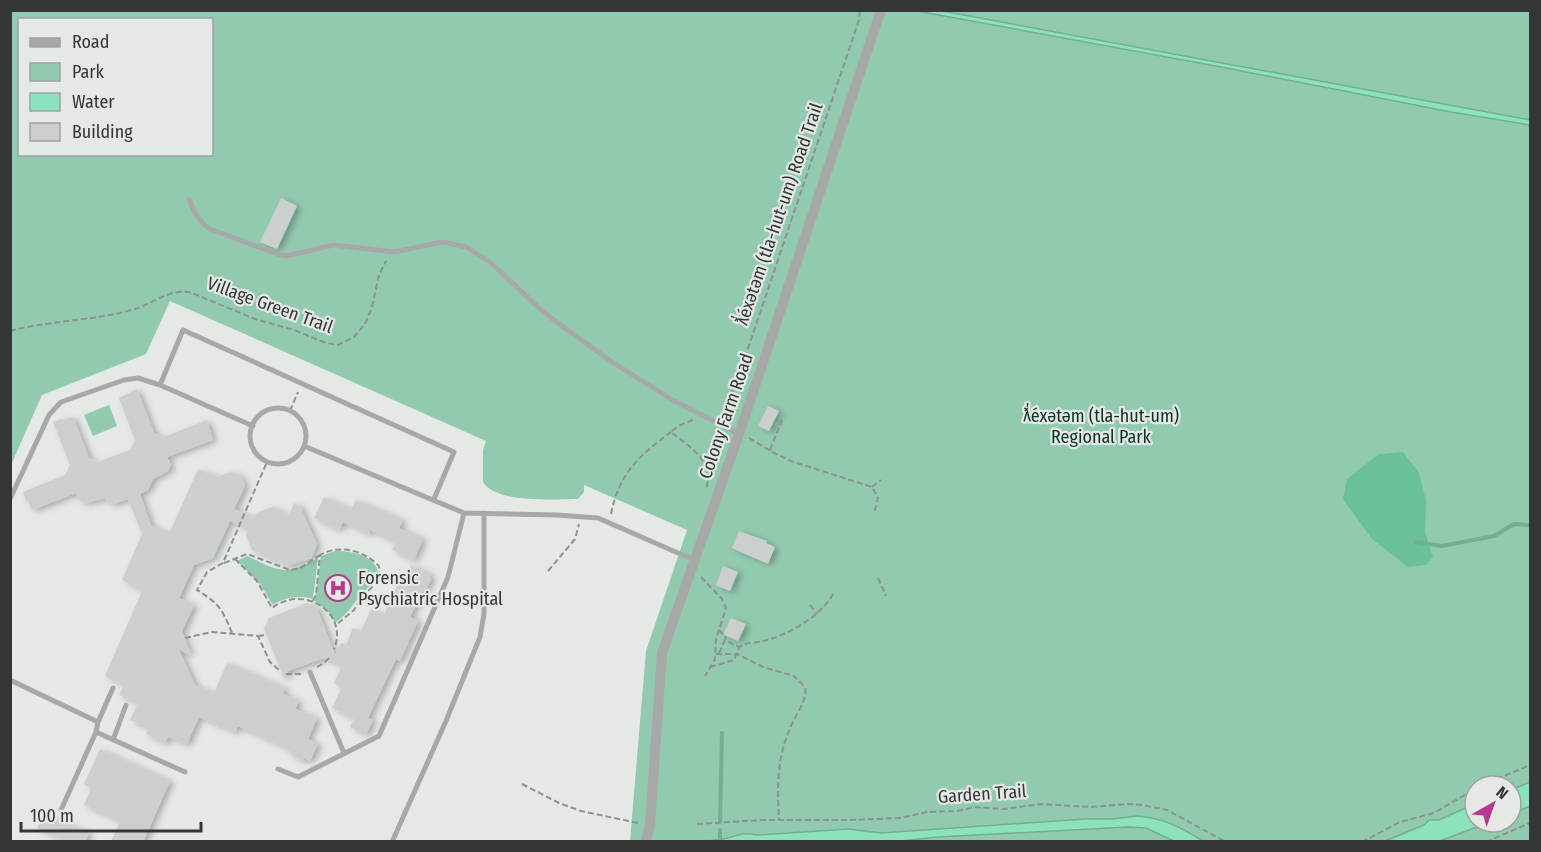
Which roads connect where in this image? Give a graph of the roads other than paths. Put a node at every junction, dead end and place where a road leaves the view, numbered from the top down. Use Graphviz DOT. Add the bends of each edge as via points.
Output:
graph roads {
  1 [pos="881,10"];
  2 [pos="189,199"];
  3 [pos="160,385"];
  4 [pos="253,426"];
  5 [pos="738,434"];
  6 [pos="304,446"];
  7 [pos="10,499"];
  8 [pos="434,500"];
  9 [pos="464,513"];
  10 [pos="484,513"];
  11 [pos="694,560"];
  12 [pos="310,672"];
  13 [pos="10,680"];
  14 [pos="113,688"];
  15 [pos="126,705"];
  16 [pos="98,722"];
  17 [pos="96,732"];
  18 [pos="112,740"];
  19 [pos="344,753"];
  20 [pos="278,769"];
  21 [pos="186,772"];
  22 [pos="61,810"];
  23 [pos="392,842"];
  24 [pos="646,842"];
  1 -- 5 [label="street, Colony Farm Road"];
  2 -- 5 [label="lane" via="203,225 287,256 333,245 394,252 443,242 473,250 541,310 638,380"];
  3 -- 4 [label="lane"];
  3 -- 7 [label="lane" via="138,378 124,380 61,402 49,415"];
  3 -- 8 [label="lane" via="183,330 454,452"];
  4 -- 6 [label="lane" via="272,409 290,411 303,424"];
  4 -- 6 [label="lane" via="253,448 267,462 288,462"];
  5 -- 11 [label="street, Colony Farm Road"];
  6 -- 8 [label="lane"];
  8 -- 9 [label="lane"];
  9 -- 10 [label="lane"];
  9 -- 19 [label="lane" via="448,577 379,736"];
  10 -- 11 [label="lane" via="597,518"];
  10 -- 23 [label="lane" via="484,614 480,637"];
  11 -- 24 [label="street, Colony Farm Road" via="662,653"];
  12 -- 19 [label="lane"];
  13 -- 16 [label="lane"];
  14 -- 16 [label="lane"];
  15 -- 18 [label="lane"];
  16 -- 17 [label="lane"];
  17 -- 18 [label="lane"];
  17 -- 22 [label="lane"];
  18 -- 21 [label="lane"];
  19 -- 20 [label="lane" via="298,777"];
}
